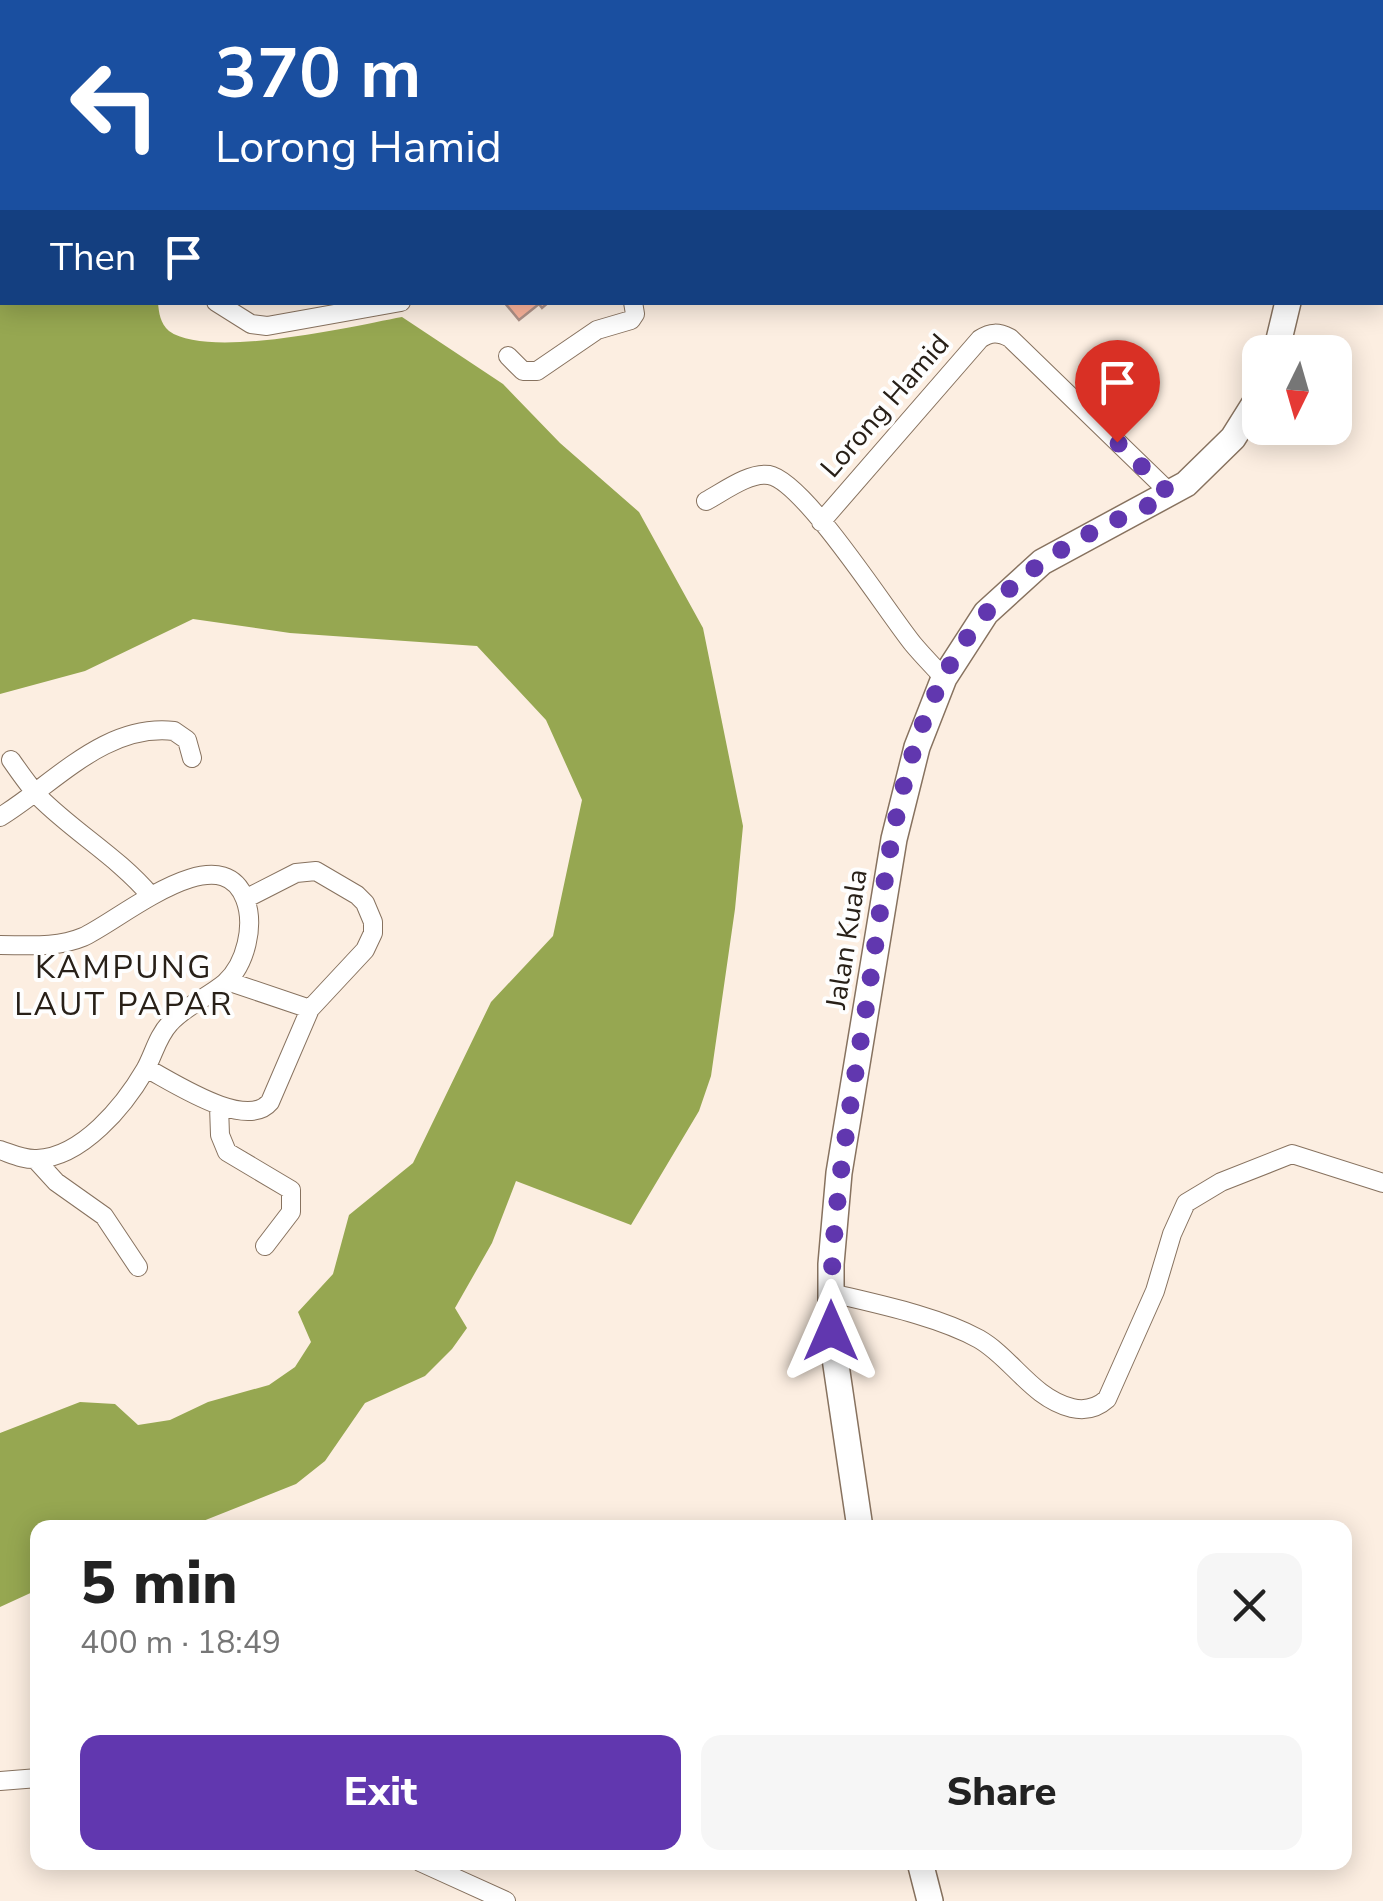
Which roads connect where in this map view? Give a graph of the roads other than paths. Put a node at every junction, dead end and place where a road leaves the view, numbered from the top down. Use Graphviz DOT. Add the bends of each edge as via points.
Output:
graph roads {
  1 [pos="221,305"];
  2 [pos="386,305"];
  3 [pos="634,305"];
  4 [pos="1287,305"];
  5 [pos="1280,335"];
  6 [pos="508,356"];
  7 [pos="1242,424"];
  8 [pos="1170,494"];
  9 [pos="706,501"];
  10 [pos="822,522"];
  11 [pos="944,678"];
  12 [pos="192,758"];
  13 [pos="10,760"];
  14 [pos="36,795"];
  15 [pos="0,817"];
  16 [pos="151,896"];
  17 [pos="245,898"];
  18 [pos="0,945"];
  19 [pos="227,981"];
  20 [pos="310,1009"];
  21 [pos="146,1068"];
  22 [pos="219,1106"];
  23 [pos="0,1150"];
  24 [pos="36,1159"];
  25 [pos="1383,1183"];
  26 [pos="265,1246"];
  27 [pos="138,1267"];
  28 [pos="830,1293"];
  29 [pos="859,1520"];
  30 [pos="30,1778"];
  31 [pos="0,1780"];
  32 [pos="452,1870"];
  33 [pos="922,1870"];
  34 [pos="506,1901"];
  35 [pos="930,1901"];
  1 -- 2 [label="street" via="251,324 279,326"];
  3 -- 6 [label="street" via="631,320 597,330 538,371 524,371"];
  4 -- 5 [label="main road"];
  7 -- 8 [label="main road, Jalan Kuala"];
  8 -- 10 [label="street, Lorong Hamid" via="999,333 980,339"];
  8 -- 11 [label="main road, Jalan Kuala" via="1042,562 986,613"];
  9 -- 10 [label="street" via="767,475"];
  10 -- 11 [label="street"];
  11 -- 28 [label="main road, Jalan Kuala" via="917,747 894,839 839,1173"];
  12 -- 14 [label="street" via="187,740 174,731 124,736"];
  13 -- 14 [label="street"];
  14 -- 15 [label="street"];
  14 -- 16 [label="street" via="115,857"];
  16 -- 17 [label="street" via="217,873 233,879"];
  16 -- 18 [label="street" via="74,940"];
  17 -- 19 [label="street" via="249,935"];
  17 -- 20 [label="street" via="309,870 365,902 373,922 370,944"];
  19 -- 20 [label="street"];
  19 -- 21 [label="street" via="171,1021"];
  20 -- 22 [label="street" via="263,1110"];
  21 -- 22 [label="street"];
  21 -- 24 [label="street" via="92,1133 73,1148"];
  22 -- 26 [label="street" via="227,1152 291,1190 291,1212"];
  23 -- 24 [label="street"];
  24 -- 27 [label="street" via="104,1216"];
  25 -- 28 [label="street" via="1292,1154 1186,1203 1108,1399 1086,1410 1056,1402 990,1346 960,1330"];
  28 -- 29 [label="main road, Jalan Kuala"];
  30 -- 31 [label="street"];
  32 -- 34 [label="street"];
  33 -- 35 [label="main road"];
}
